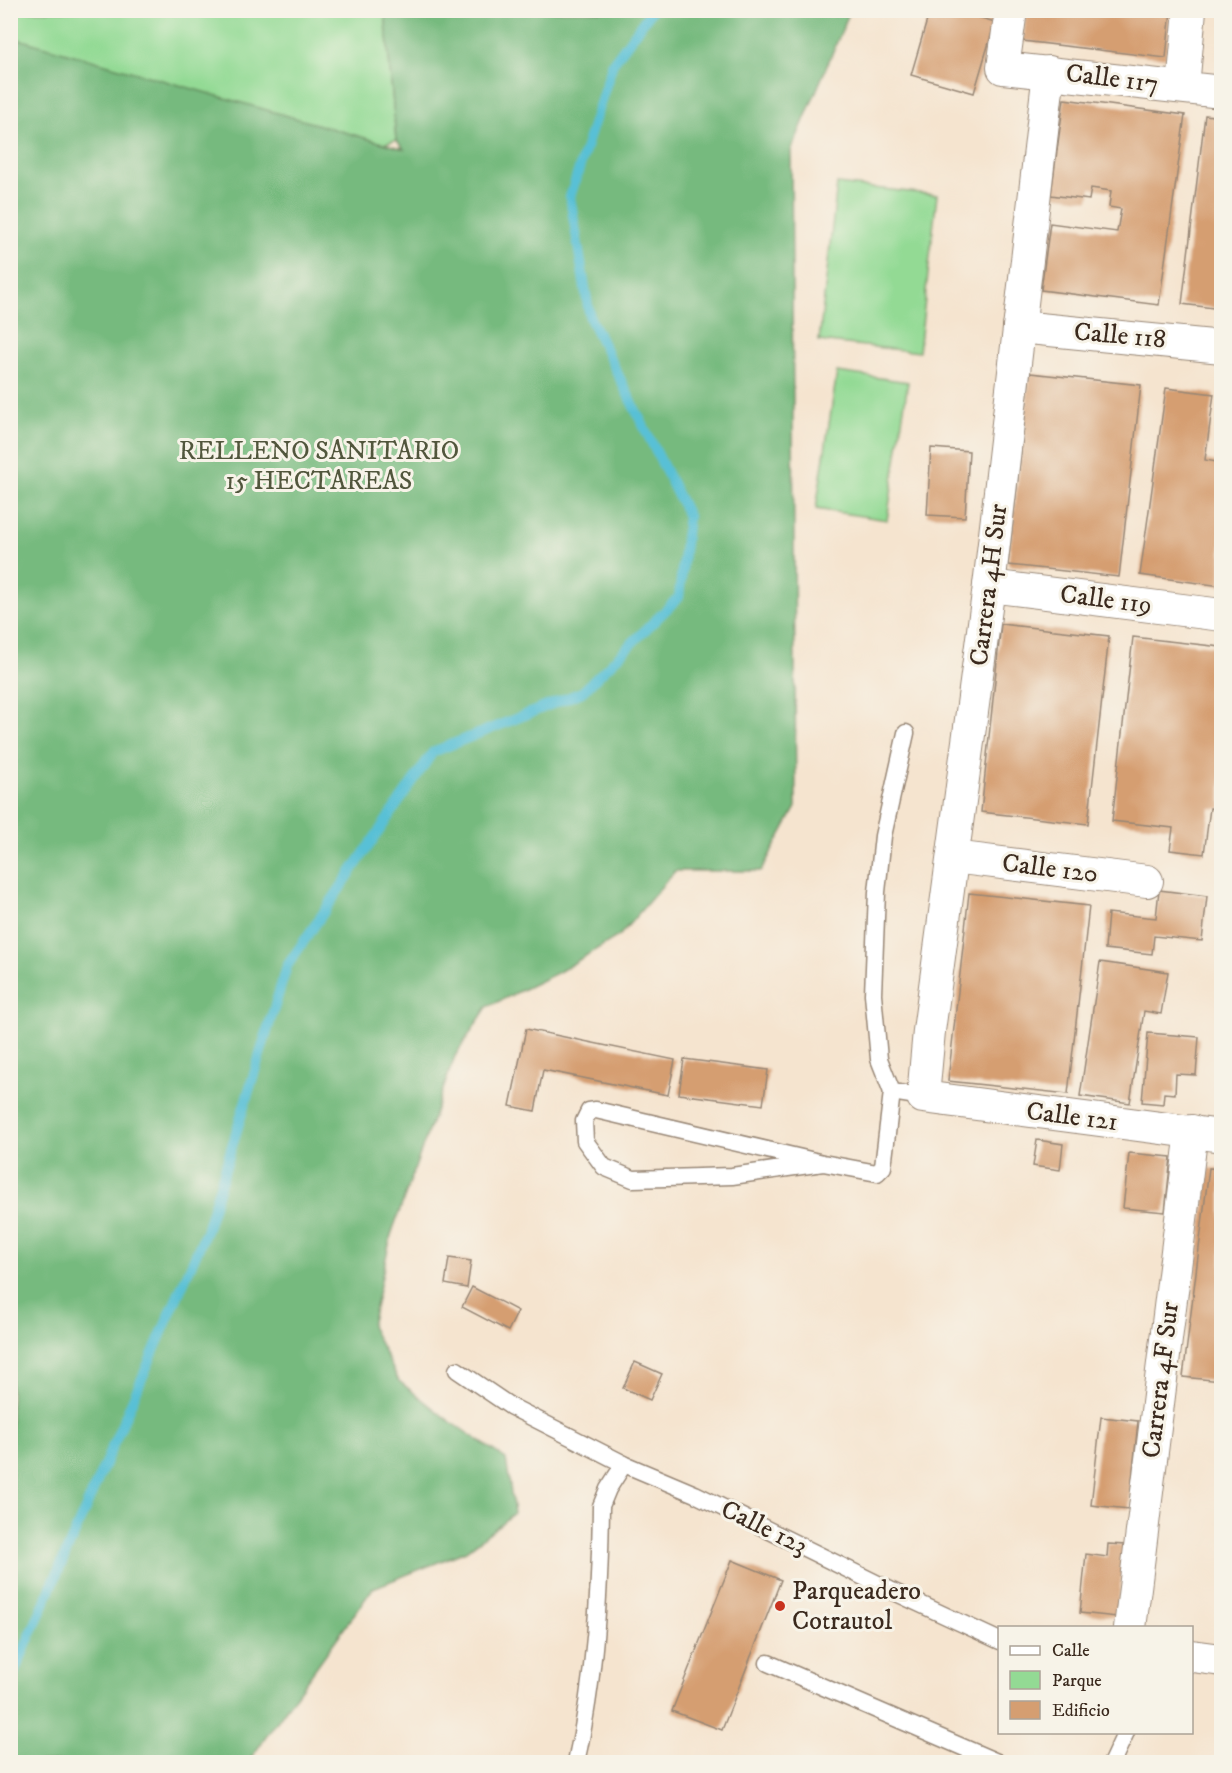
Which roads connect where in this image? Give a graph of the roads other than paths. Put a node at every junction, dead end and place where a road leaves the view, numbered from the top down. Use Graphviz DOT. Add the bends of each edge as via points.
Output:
graph roads {
  1 [pos="1011,10"];
  2 [pos="1190,10"];
  3 [pos="1049,72"];
  4 [pos="1183,87"];
  5 [pos="1221,92"];
  6 [pos="1019,327"];
  7 [pos="1221,347"];
  8 [pos="990,586"];
  9 [pos="1221,615"];
  10 [pos="906,733"];
  11 [pos="953,857"];
  12 [pos="1147,881"];
  13 [pos="892,1092"];
  14 [pos="923,1097"];
  15 [pos="1207,1134"];
  16 [pos="823,1163"];
  17 [pos="457,1370"];
  18 [pos="624,1464"];
  19 [pos="1130,1626"];
  20 [pos="998,1641"];
  21 [pos="1193,1656"];
  22 [pos="1221,1660"];
  23 [pos="768,1663"];
  24 [pos="1125,1734"];
  25 [pos="576,1762"];
  26 [pos="997,1762"];
  27 [pos="1112,1762"];
  1 -- 3 [label="street, Calle 117" via="1003,68"];
  2 -- 4 [label="street"];
  3 -- 4 [label="street, Calle 117"];
  3 -- 6 [label="street, Carrera 4H Sur"];
  4 -- 5 [label="street, Calle 117"];
  6 -- 7 [label="street, Calle 118"];
  6 -- 8 [label="street, Carrera 4H Sur"];
  8 -- 9 [label="street, Calle 119"];
  8 -- 11 [label="street, Carrera 4H Sur"];
  10 -- 13 [label="lane" via="883,836 873,994 879,1059"];
  11 -- 12 [label="street, Calle 120"];
  11 -- 14 [label="street, Carrera 4H Sur"];
  13 -- 14 [label="lane"];
  13 -- 16 [label="lane" via="883,1167 877,1173"];
  14 -- 15 [label="street, Calle 121"];
  15 -- 19 [label="street, Carrera 4F Sur"];
  16 -- 16 [label="lane" via="732,1176 633,1179 604,1167 585,1141 584,1120 589,1111 596,1110"];
  17 -- 18 [label="lane, Calle 123" via="510,1406"];
  18 -- 20 [label="lane, Calle 123" via="695,1494"];
  18 -- 25 [label="lane" via="601,1506 594,1634 585,1723"];
  21 -- 22 [label="street"];
  23 -- 26 [label="lane"];
  24 -- 27 [label="lane"];
}
